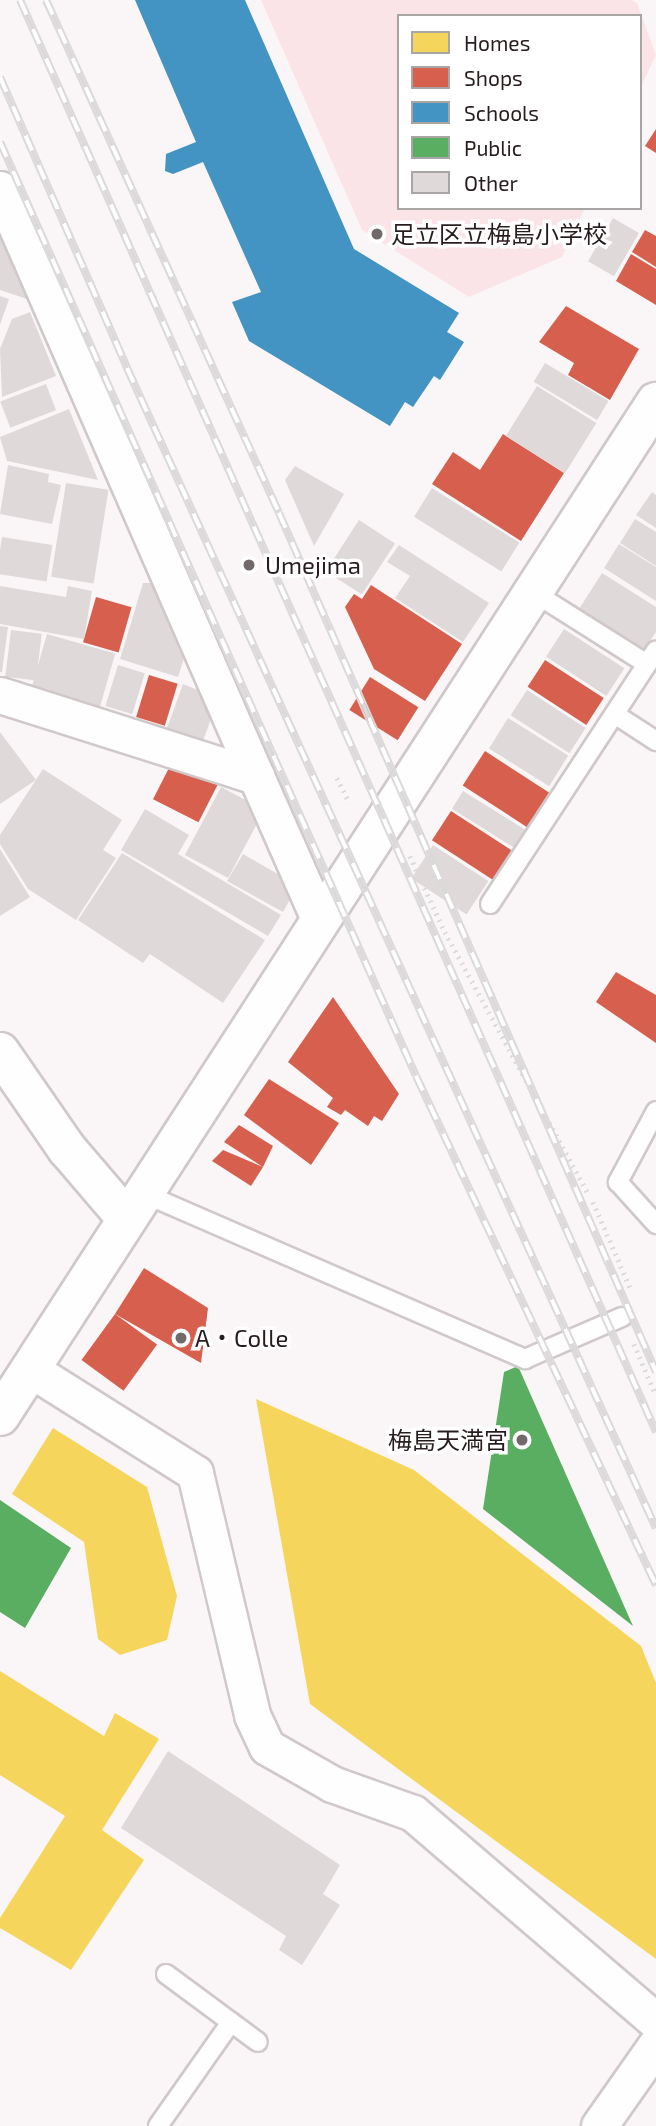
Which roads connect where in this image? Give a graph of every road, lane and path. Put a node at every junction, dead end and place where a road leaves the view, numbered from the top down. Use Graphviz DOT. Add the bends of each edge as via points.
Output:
graph roads {
  1 [pos="0,189"];
  2 [pos="656,402"];
  3 [pos="533,592"];
  4 [pos="652,657"];
  5 [pos="0,695"];
  6 [pos="616,715"];
  7 [pos="656,741"];
  8 [pos="256,776"];
  9 [pos="337,778"];
  10 [pos="351,807"];
  11 [pos="405,845"];
  12 [pos="490,904"];
  13 [pos="320,921"];
  14 [pos="0,1052"];
  15 [pos="656,1111"];
  16 [pos="135,1206"];
  17 [pos="656,1224"];
  18 [pos="622,1317"];
  19 [pos="30,1369"];
  20 [pos="656,1395"];
  21 [pos="0,1416"];
  22 [pos="166,1974"];
  23 [pos="656,2021"];
  24 [pos="231,2022"];
  25 [pos="258,2042"];
  26 [pos="656,2045"];
  27 [pos="158,2126"];
  28 [pos="599,2126"];
  1 -- 8 [label="street"];
  2 -- 3 [label="street"];
  3 -- 4 [label="lane"];
  3 -- 13 [label="street"];
  4 -- 6 [label="lane"];
  5 -- 8 [label="street"];
  6 -- 7 [label="lane"];
  6 -- 12 [label="lane"];
  8 -- 13 [label="street"];
  9 -- 10 [label="path"];
  11 -- 18 [label="path" via="445,932 595,1205 639,1309"];
  13 -- 16 [label="street"];
  14 -- 16 [label="street" via="67,1149"];
  15 -- 17 [label="lane" via="618,1182"];
  16 -- 18 [label="lane" via="525,1359"];
  16 -- 19 [label="street"];
  18 -- 20 [label="path"];
  19 -- 21 [label="street"];
  19 -- 23 [label="street" via="195,1473 251,1715 267,1747 332,1784 413,1813"];
  22 -- 24 [label="lane"];
  24 -- 25 [label="lane"];
  24 -- 27 [label="lane"];
  26 -- 28 [label="street"];
}
